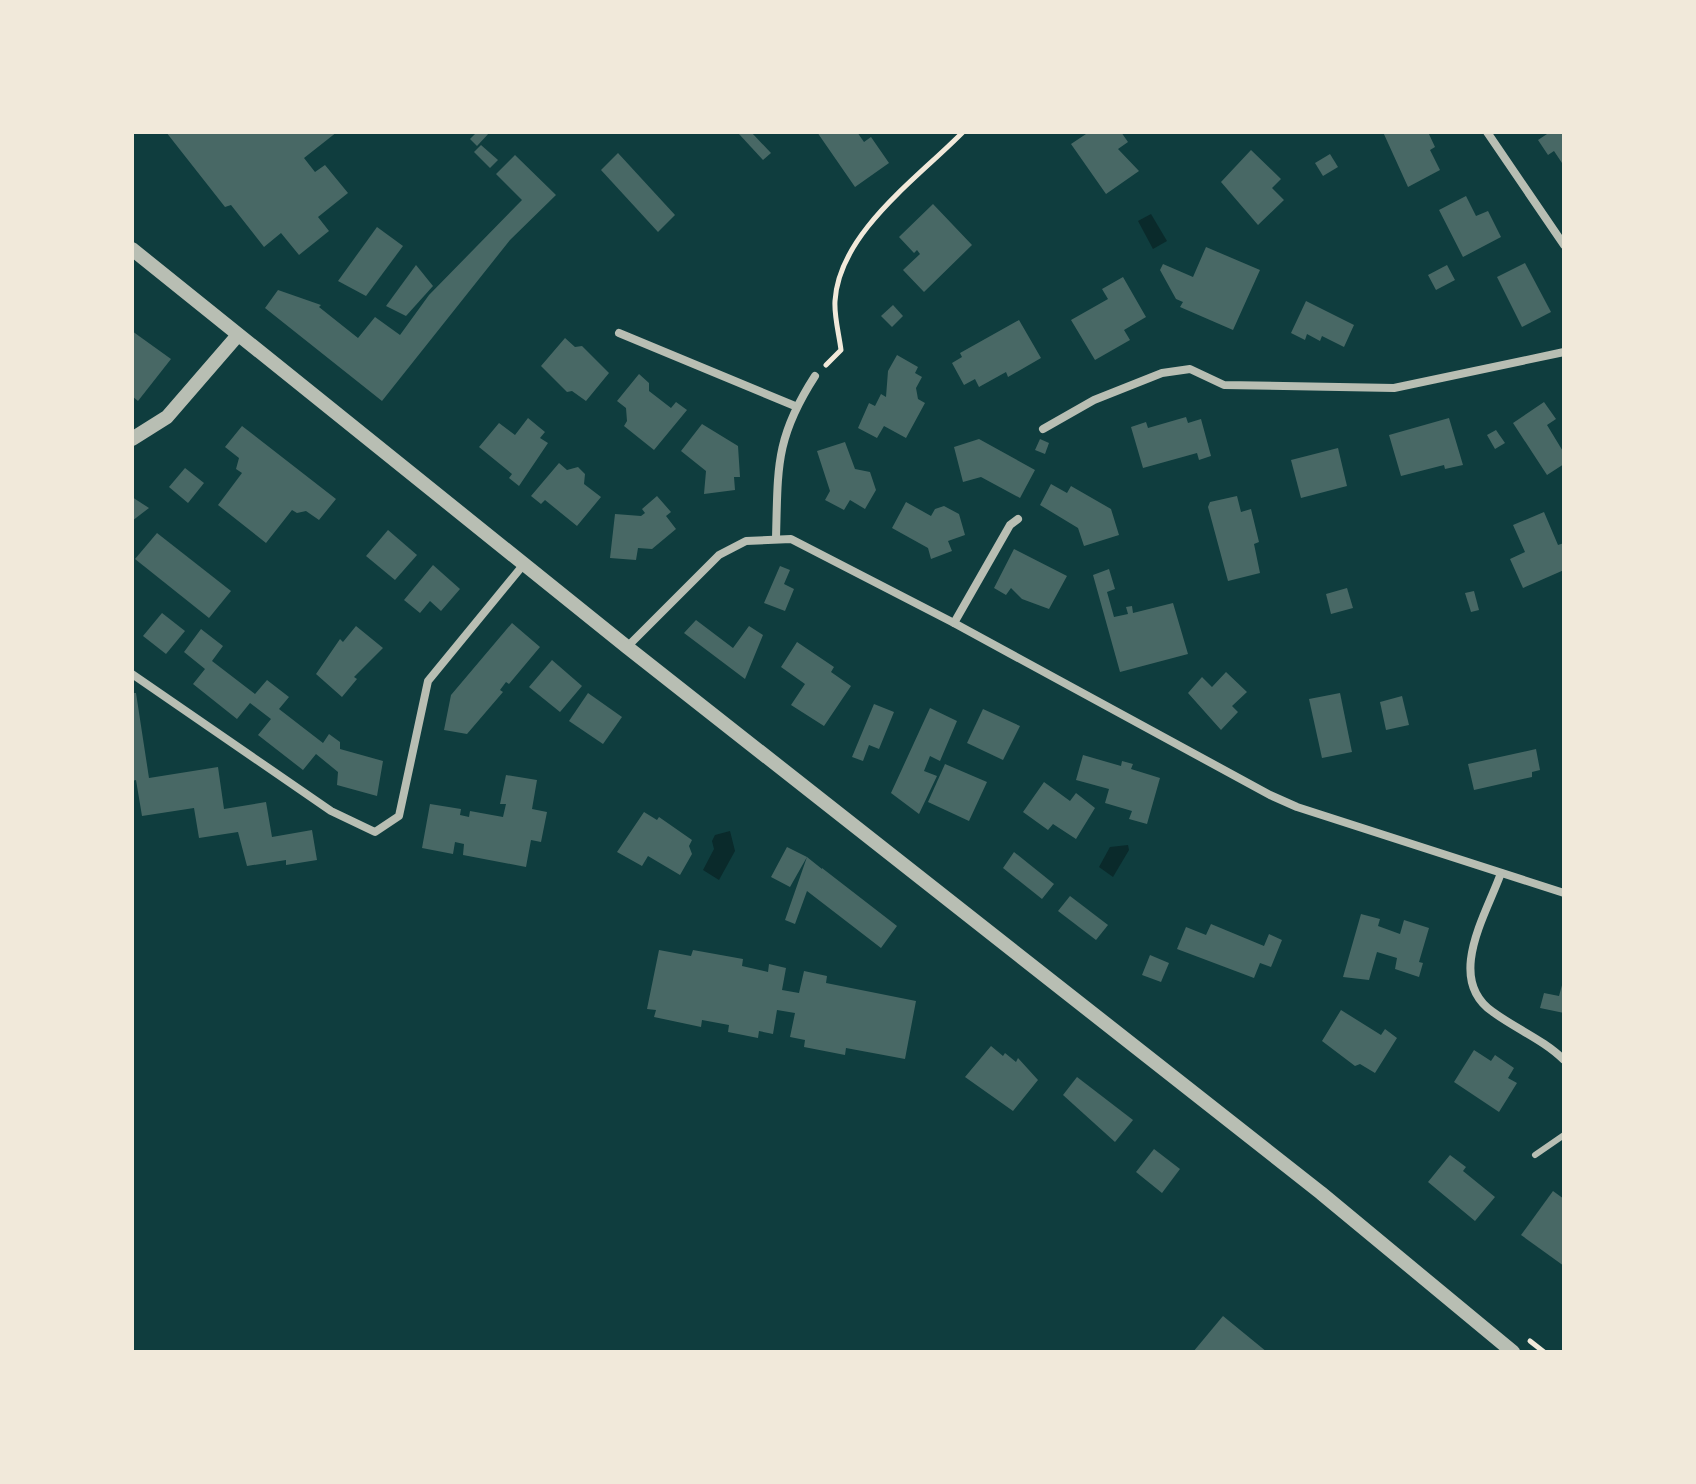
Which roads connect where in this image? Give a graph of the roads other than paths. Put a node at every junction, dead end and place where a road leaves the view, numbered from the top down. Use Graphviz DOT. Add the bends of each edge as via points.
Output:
graph roads {
  1 [pos="1487,132"];
  2 [pos="1564,245"];
  3 [pos="132,249"];
  4 [pos="619,333"];
  5 [pos="238,335"];
  6 [pos="1564,352"];
  7 [pos="815,376"];
  8 [pos="795,406"];
  9 [pos="1043,429"];
  10 [pos="132,439"];
  11 [pos="1018,519"];
  12 [pos="776,538"];
  13 [pos="524,564"];
  14 [pos="954,623"];
  15 [pos="627,647"];
  16 [pos="132,674"];
  17 [pos="1501,873"];
  18 [pos="1564,893"];
  19 [pos="1564,1060"];
  20 [pos="1564,1135"];
  21 [pos="1535,1155"];
  22 [pos="1513,1352"];
  1 -- 2 [label="street"];
  3 -- 5 [label="street"];
  4 -- 8 [label="street"];
  5 -- 10 [label="street" via="167,417"];
  5 -- 13 [label="street"];
  6 -- 9 [label="street" via="1394,388 1224,385 1190,369 1162,373 1094,400"];
  7 -- 8 [label="street"];
  8 -- 12 [label="street" via="779,450"];
  11 -- 14 [label="street"];
  12 -- 14 [label="street" via="810,546"];
  12 -- 15 [label="street" via="746,541 719,555"];
  13 -- 15 [label="street"];
  13 -- 16 [label="street" via="428,681 399,816 375,832 331,811"];
  14 -- 17 [label="street" via="1270,795"];
  15 -- 22 [label="street" via="1321,1193"];
  17 -- 18 [label="street"];
  17 -- 19 [label="street" via="1469,962 1470,984 1491,1011"];
  20 -- 21 [label="lane"];
}
